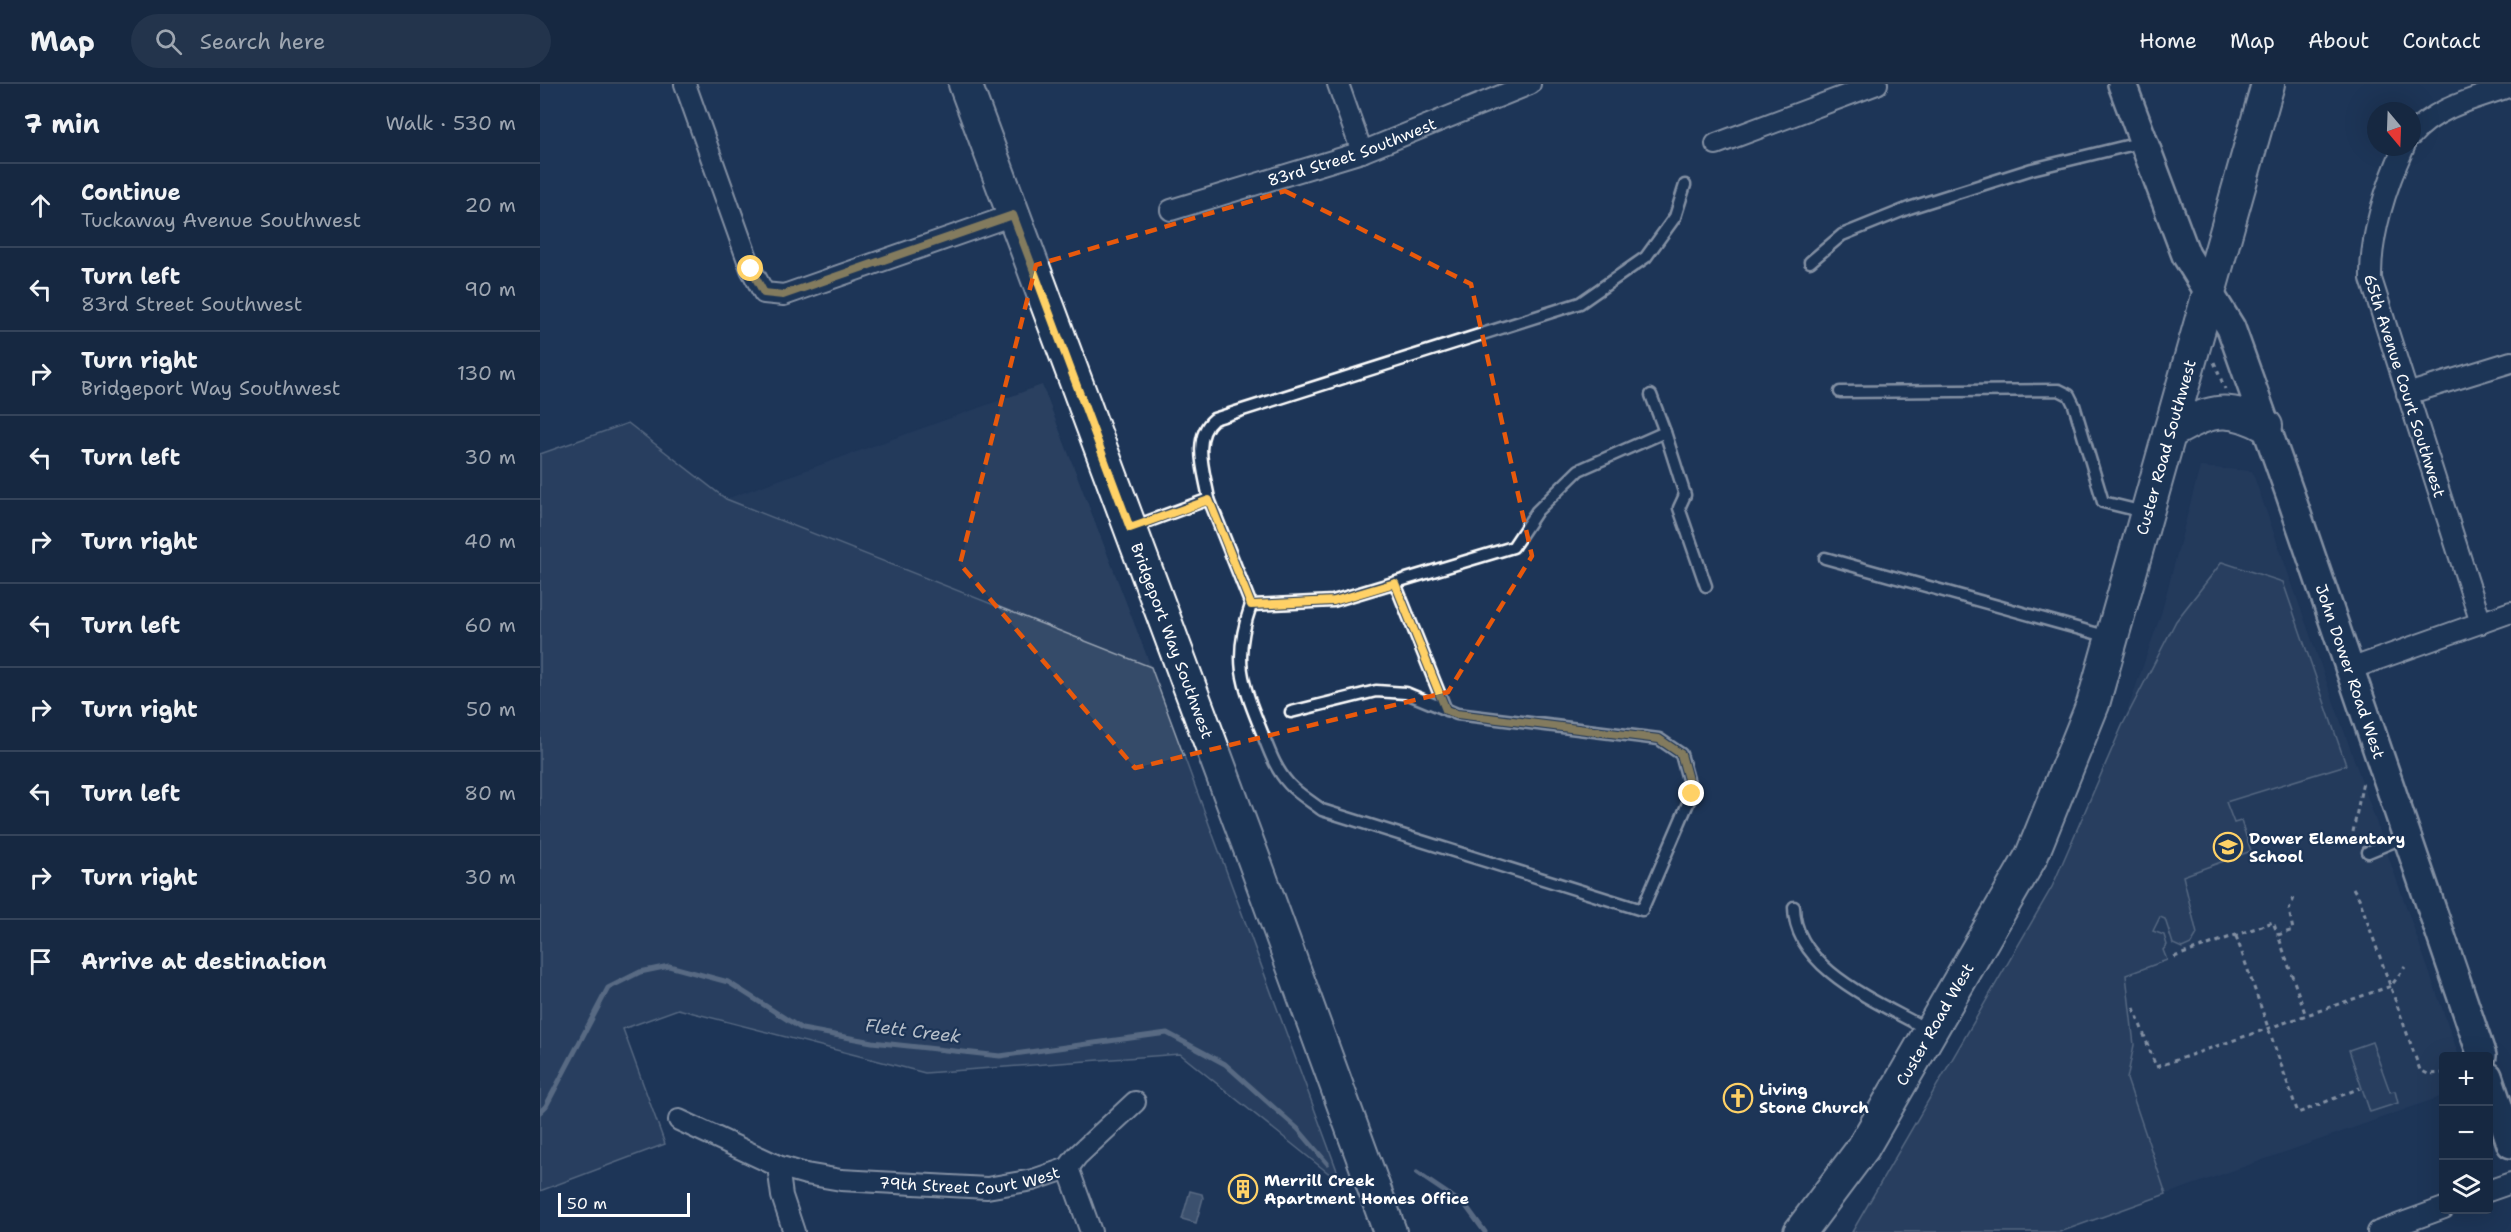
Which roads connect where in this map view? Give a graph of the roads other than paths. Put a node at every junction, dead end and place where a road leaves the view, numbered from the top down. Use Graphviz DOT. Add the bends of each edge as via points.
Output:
graph roads {
  1 [pos="685,84"];
  2 [pos="965,84"];
  3 [pos="1338,84"];
  4 [pos="1530,84"];
  5 [pos="2122,84"];
  6 [pos="2268,84"];
  7 [pos="1868,86"];
  8 [pos="2511,86"];
  9 [pos="2421,128"];
  10 [pos="2143,142"];
  11 [pos="1716,144"];
  12 [pos="1362,152"];
  13 [pos="2401,156"];
  14 [pos="1686,185"];
  15 [pos="1171,210"];
  16 [pos="1013,215"];
  17 [pos="1810,262"];
  18 [pos="2208,291"];
  19 [pos="2511,362"];
  20 [pos="1840,392"];
  21 [pos="2407,394"];
  22 [pos="1651,395"];
  23 [pos="2266,426"];
  24 [pos="1665,432"];
  25 [pos="2169,433"];
  26 [pos="1209,500"];
  27 [pos="2147,513"];
  28 [pos="1130,528"];
  29 [pos="1826,558"];
  30 [pos="1395,583"];
  31 [pos="1706,586"];
  32 [pos="1251,605"];
  33 [pos="2511,612"];
  34 [pos="2481,623"];
  35 [pos="2112,638"];
  36 [pos="2350,669"];
  37 [pos="1446,710"];
  38 [pos="1291,712"];
  39 [pos="2052,808"];
  40 [pos="2408,836"];
  41 [pos="2368,852"];
  42 [pos="1794,907"];
  43 [pos="1931,1032"];
  44 [pos="2481,1052"];
  45 [pos="2493,1091"];
  46 [pos="1135,1102"];
  47 [pos="679,1120"];
  48 [pos="2511,1144"];
  49 [pos="778,1166"];
  50 [pos="1068,1168"];
  51 [pos="2511,1183"];
  52 [pos="2493,1189"];
  53 [pos="2439,1210"];
  54 [pos="794,1232"];
  55 [pos="1091,1232"];
  56 [pos="1388,1232"];
  57 [pos="1800,1232"];
  58 [pos="2378,1232"];
  1 -- 16 [label="street" via="751,269 764,293 783,295"];
  2 -- 16 [label="main road, Bridgeport Way Southwest"];
  3 -- 12 [label="street"];
  4 -- 12 [label="street, 83rd Street Southwest"];
  5 -- 10 [label="street, John Dower Road West"];
  6 -- 18 [label="main road, Custer Road Southwest"];
  7 -- 11 [label="street"];
  8 -- 9 [label="street" via="2442,111"];
  10 -- 17 [label="lane" via="2032,169 1909,208 1842,235"];
  10 -- 18 [label="street, John Dower Road West" via="2186,255"];
  12 -- 15 [label="street, 83rd Street Southwest"];
  13 -- 21 [label="street, 65th Avenue Court Southwest" via="2379,220 2371,279"];
  14 -- 26 [label="lane" via="1675,217 1646,256 1580,303 1214,419 1205,426 1201,447"];
  16 -- 28 [label="main road, Bridgeport Way Southwest"];
  18 -- 23 [label="street, John Dower Road West" via="2231,328"];
  18 -- 25 [label="main road, Custer Road Southwest"];
  19 -- 21 [label="street"];
  20 -- 27 [label="lane" via="2059,390 2069,395 2074,405 2103,502"];
  21 -- 34 [label="street, 65th Avenue Court Southwest"];
  22 -- 24 [label="lane"];
  23 -- 25 [label="main road" via="2246,414 2227,411"];
  23 -- 36 [label="street, John Dower Road West"];
  24 -- 30 [label="lane" via="1579,470 1537,511 1513,547"];
  24 -- 31 [label="lane" via="1685,495 1679,508"];
  25 -- 27 [label="main road, Custer Road Southwest"];
  26 -- 28 [label="lane"];
  26 -- 32 [label="lane"];
  27 -- 35 [label="main road, Custer Road Southwest"];
  28 -- 56 [label="main road, Bridgeport Way Southwest"];
  29 -- 35 [label="lane"];
  30 -- 32 [label="lane" via="1334,601"];
  30 -- 37 [label="lane"];
  32 -- 37 [label="lane" via="1242,632 1240,668 1244,687 1276,767 1290,785 1322,810 1642,910 1692,794 1681,754 1659,739"];
  33 -- 34 [label="street"];
  34 -- 36 [label="street"];
  35 -- 39 [label="main road, Custer Road Southwest" via="2090,714"];
  36 -- 40 [label="street, John Dower Road West"];
  37 -- 38 [label="lane" via="1406,693 1376,691"];
  39 -- 43 [label="main road, Custer Road West" via="2032,855"];
  40 -- 41 [label="lane"];
  40 -- 44 [label="street, John Dower Road West"];
  42 -- 43 [label="lane" via="1798,935 1819,962 1842,981"];
  43 -- 57 [label="main road, Custer Road West" via="1863,1148"];
  45 -- 48 [label="street"];
  46 -- 50 [label="street, 79th Street Court West"];
  47 -- 49 [label="street, 79th Street Court West"];
  49 -- 50 [label="street, 79th Street Court West" via="841,1180 987,1188"];
  49 -- 54 [label="street" via="782,1196"];
  50 -- 55 [label="street"];
  51 -- 52 [label="street"];
  53 -- 58 [label="street"];
}
